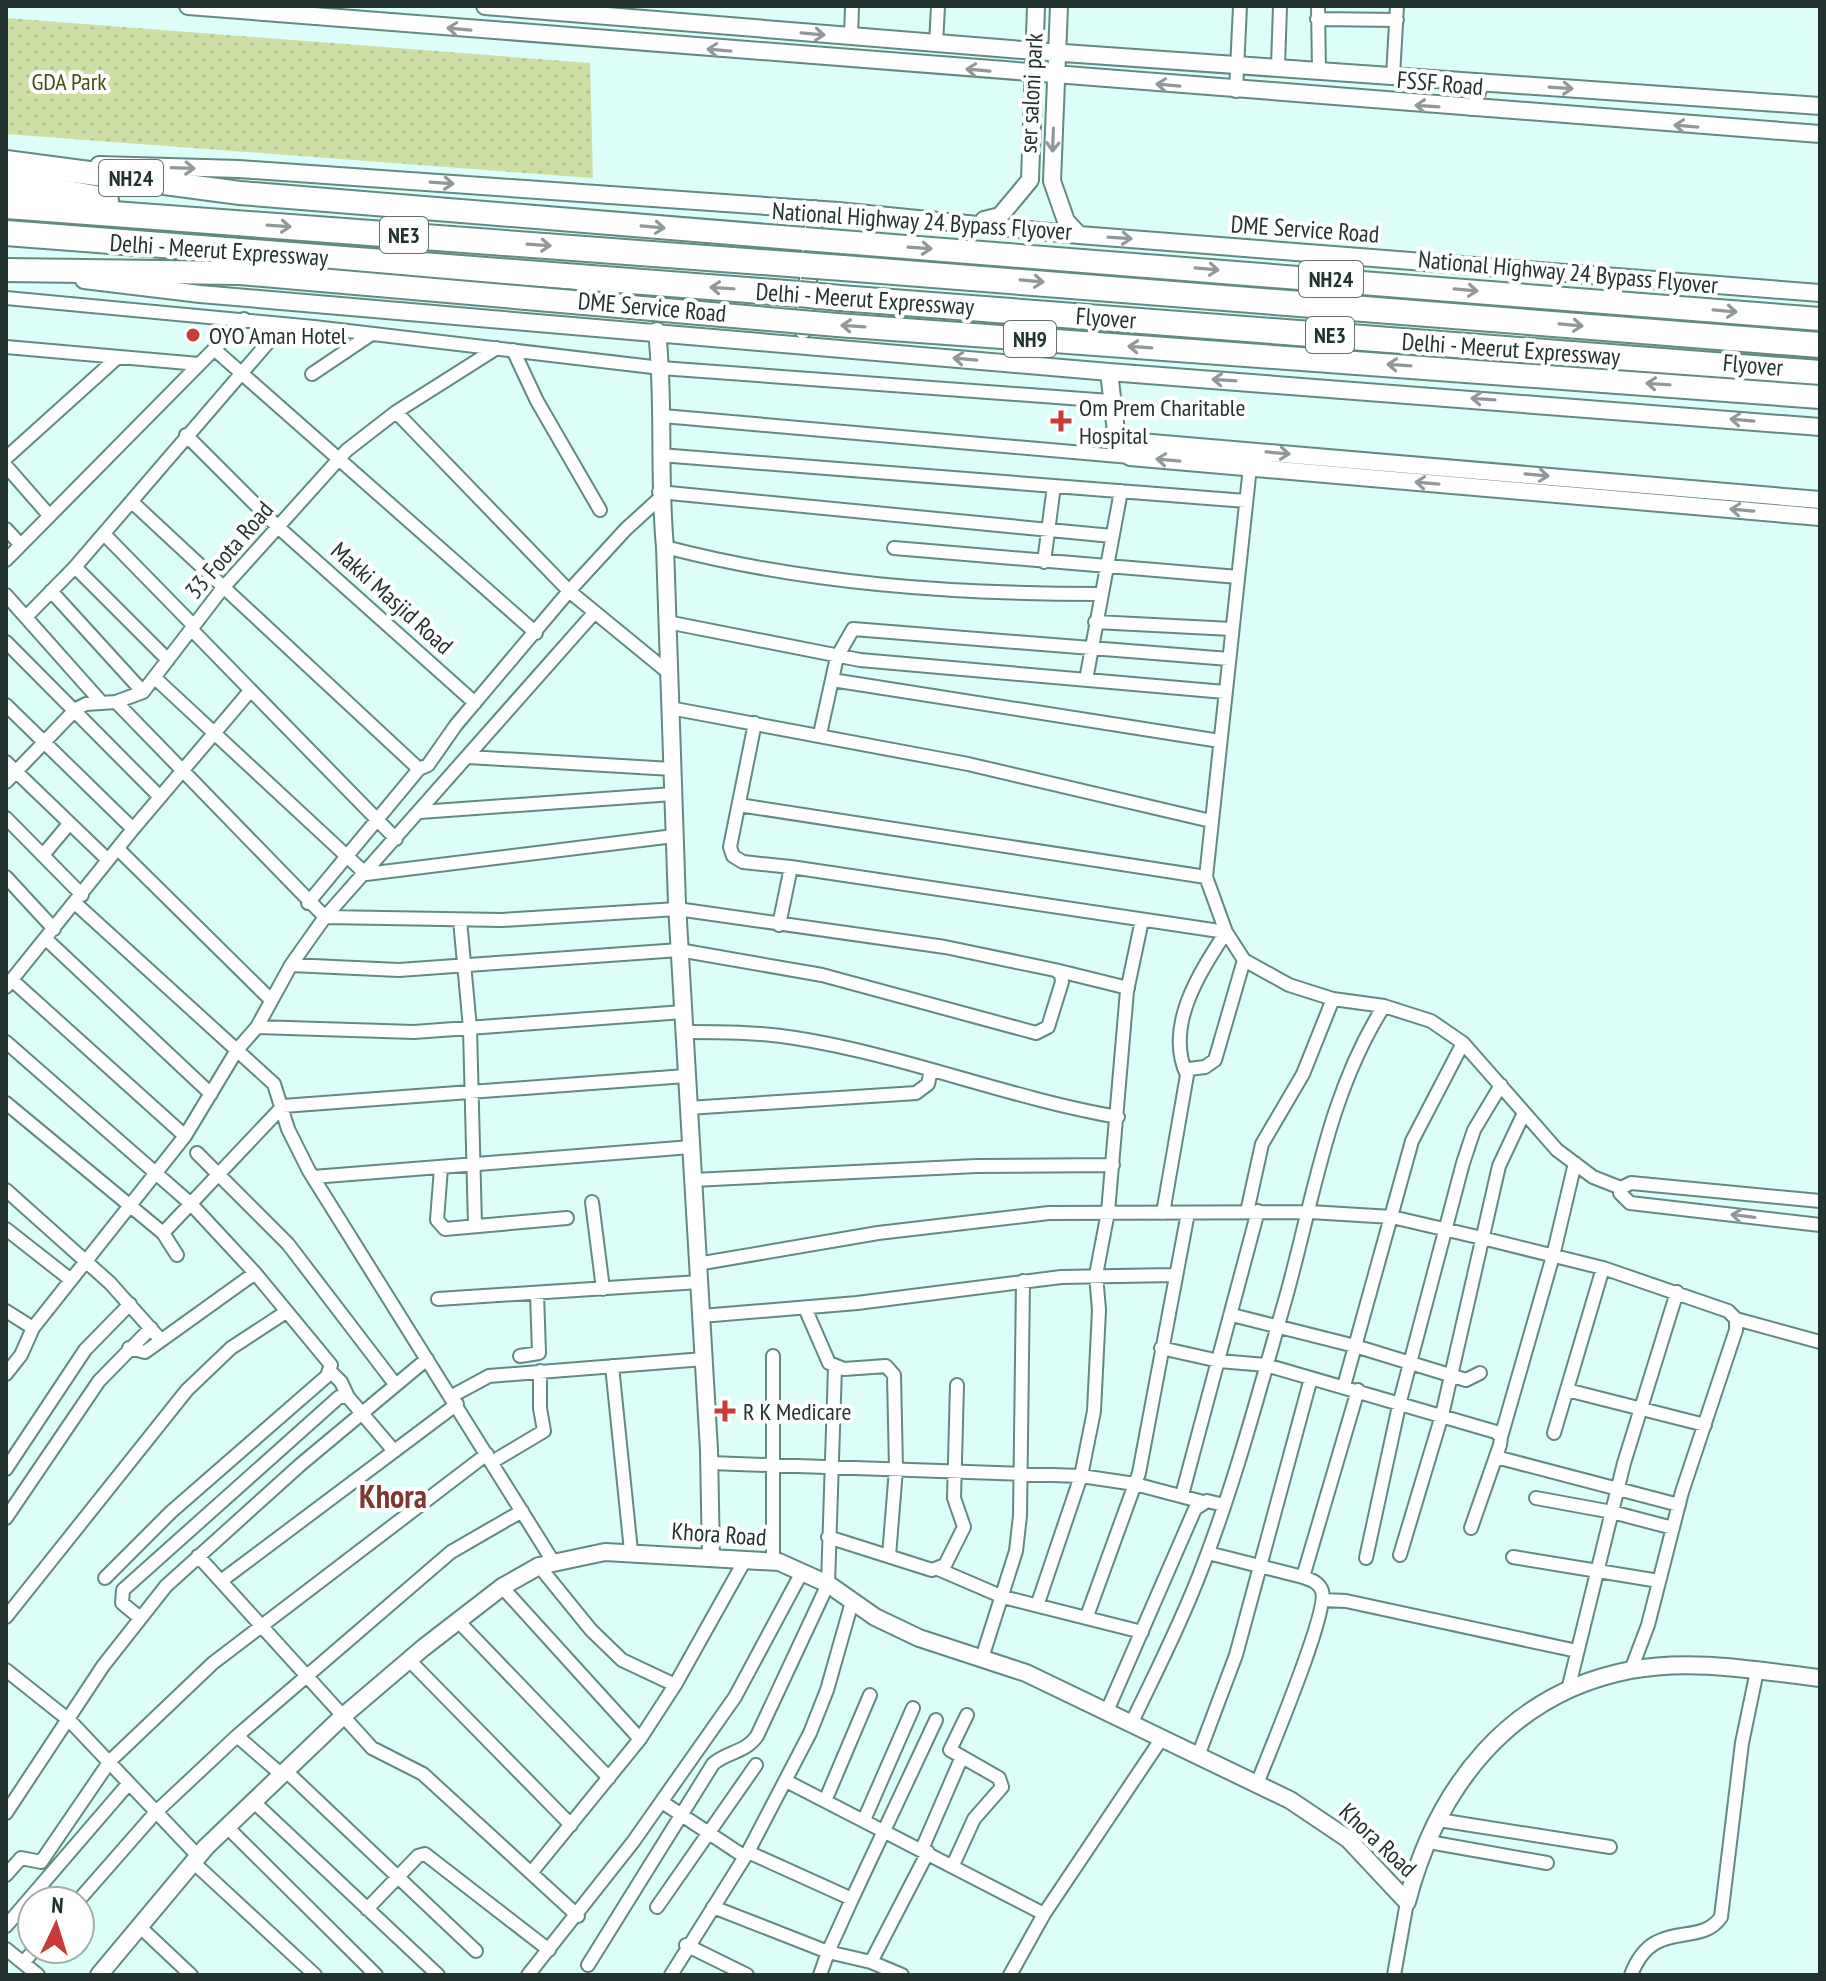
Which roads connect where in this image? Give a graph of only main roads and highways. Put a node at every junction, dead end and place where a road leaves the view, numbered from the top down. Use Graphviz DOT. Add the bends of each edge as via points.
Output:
graph roads {
  1 [pos="11,169"];
  2 [pos="6,206"];
  3 [pos="234,223"];
  4 [pos="6,233"];
  5 [pos="137,243"];
  6 [pos="6,246"];
  7 [pos="6,270"];
  8 [pos="1820,319"];
  9 [pos="1820,345"];
  10 [pos="1820,373"];
  11 [pos="1820,397"];
  1 -- 3 [label="highway"];
  1 -- 8 [label="highway, National Highway 24 Bypass Flyover / NH24, one-way, bridge" via="240,193"];
  2 -- 3 [label="highway, Delhi - Meerut Expressway / NE3"];
  3 -- 9 [label="highway, Delhi - Meerut Expressway / NE3, one-way, bridge"];
  4 -- 5 [label="highway, Delhi - Meerut Expressway / NE3"];
  5 -- 6 [label="highway"];
  10 -- 5 [label="highway, Delhi - Meerut Expressway / NE3, one-way, bridge"];
  11 -- 7 [label="highway, Flyover / NH9, one-way, bridge" via="837,325 240,273"];
}
